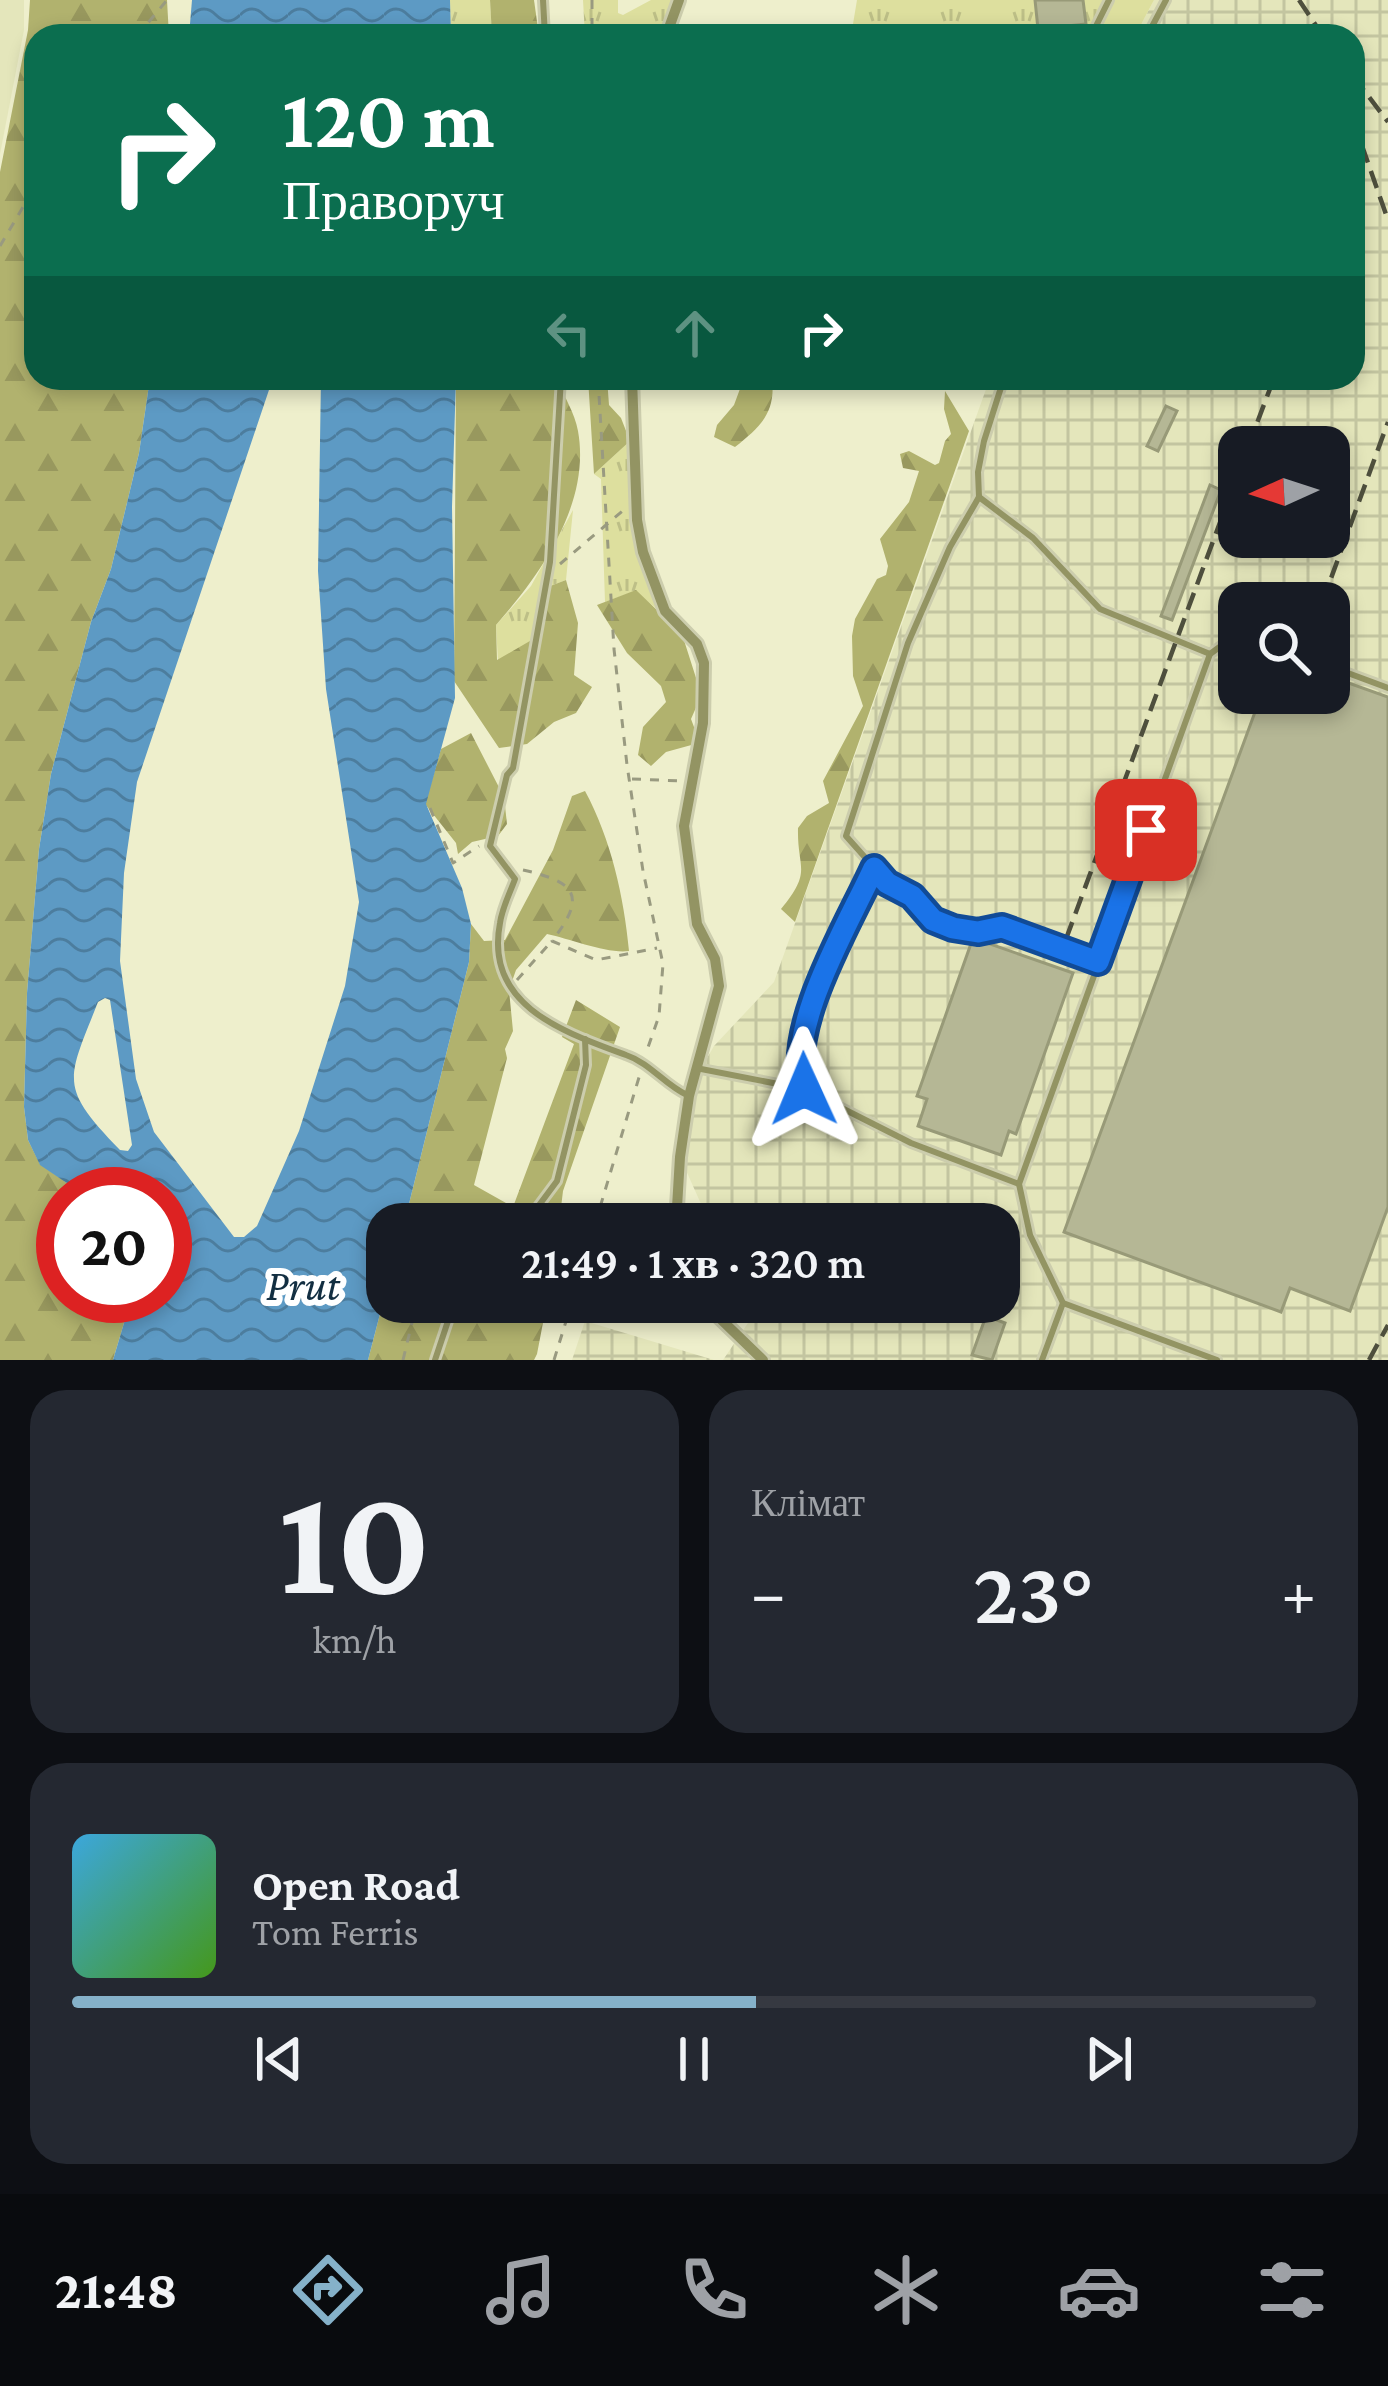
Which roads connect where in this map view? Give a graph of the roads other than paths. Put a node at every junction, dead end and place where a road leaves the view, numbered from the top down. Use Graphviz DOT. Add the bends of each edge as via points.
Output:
graph roads {
  1 [pos="559,390"];
  2 [pos="632,390"];
  3 [pos="1000,390"];
  4 [pos="979,497"];
  5 [pos="1218,648"];
  6 [pos="1210,654"];
  7 [pos="1350,674"];
  8 [pos="1388,688"];
  9 [pos="874,868"];
  10 [pos="1098,962"];
  11 [pos="585,1039"];
  12 [pos="695,1067"];
  13 [pos="804,1089"];
  14 [pos="689,1096"];
  15 [pos="1018,1184"];
  16 [pos="540,1203"];
  17 [pos="677,1203"];
  18 [pos="1063,1303"];
  19 [pos="447,1323"];
  20 [pos="725,1323"];
  21 [pos="435,1360"];
  22 [pos="763,1360"];
  23 [pos="1042,1360"];
  24 [pos="1217,1360"];
  1 -- 11 [label="lane" via="548,574 513,768 490,846 515,879 499,923 508,990"];
  2 -- 12 [label="street" via="643,552 665,611 704,663 703,723 684,826 697,923 718,986"];
  3 -- 4 [label="lane"];
  4 -- 6 [label="lane" via="1033,538 1100,609"];
  4 -- 9 [label="lane" via="908,643 846,836"];
  5 -- 6 [label="lane"];
  6 -- 10 [label="lane"];
  7 -- 8 [label="lane"];
  9 -- 10 [label="lane" via="933,920 978,932 1002,927"];
  9 -- 13 [label="lane" via="805,1021"];
  10 -- 15 [label="lane"];
  11 -- 14 [label="lane" via="643,1063"];
  11 -- 16 [label="lane" via="586,1065 556,1181"];
  12 -- 13 [label="lane"];
  12 -- 14 [label="street"];
  13 -- 15 [label="lane"];
  14 -- 17 [label="street"];
  15 -- 18 [label="lane" via="1030,1235"];
  18 -- 23 [label="lane"];
  18 -- 24 [label="lane"];
  19 -- 21 [label="lane"];
  20 -- 22 [label="street"];
}
